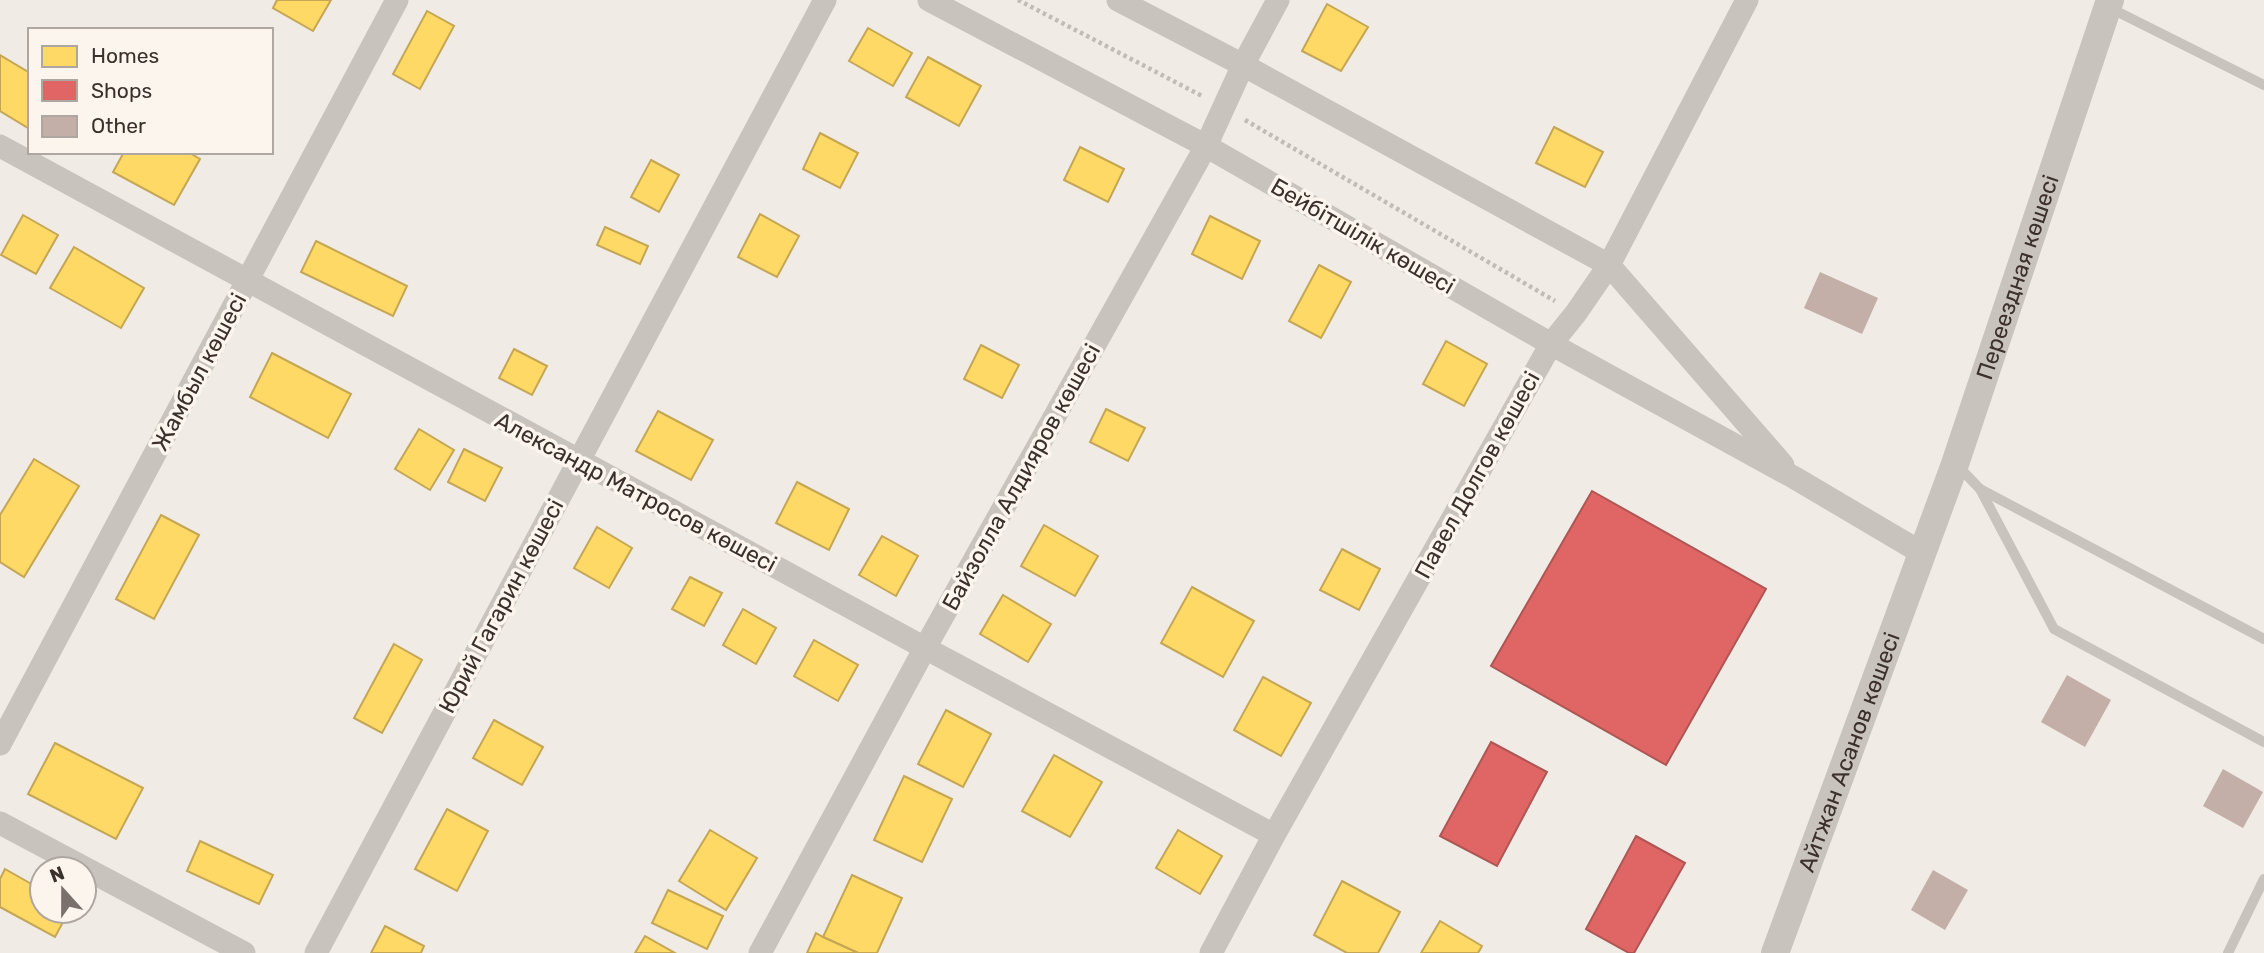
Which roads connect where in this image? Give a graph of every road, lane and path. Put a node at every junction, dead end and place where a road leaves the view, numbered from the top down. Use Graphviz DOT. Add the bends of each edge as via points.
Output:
graph roads {
  1 [pos="397,0"];
  2 [pos="825,0"];
  3 [pos="929,0"];
  4 [pos="1018,0"];
  5 [pos="1118,0"];
  6 [pos="1278,0"];
  7 [pos="1747,0"];
  8 [pos="2109,3"];
  9 [pos="1242,65"];
  10 [pos="2264,85"];
  11 [pos="1224,107"];
  12 [pos="0,146"];
  13 [pos="1206,146"];
  14 [pos="1609,265"];
  15 [pos="247,281"];
  16 [pos="1576,313"];
  17 [pos="1551,345"];
  18 [pos="579,460"];
  19 [pos="1955,464"];
  20 [pos="1795,478"];
  21 [pos="1980,489"];
  22 [pos="1922,553"];
  23 [pos="2264,639"];
  24 [pos="925,648"];
  25 [pos="2264,742"];
  26 [pos="0,744"];
  27 [pos="0,823"];
  28 [pos="1274,835"];
  29 [pos="2264,879"];
  30 [pos="244,953"];
  31 [pos="316,953"];
  32 [pos="760,953"];
  33 [pos="1211,953"];
  34 [pos="1775,953"];
  35 [pos="2228,953"];
  1 -- 15 [label="street, Жамбыл көшесі"];
  2 -- 18 [label="street, Юрий Гагарин көшесі"];
  3 -- 13 [label="street, Бейбітшілік көшесі"];
  4 -- 11 [label="path"];
  5 -- 9 [label="street, Бейбітшілік көшесі"];
  6 -- 9 [label="street, Байзолла Алдияров көшесі"];
  7 -- 14 [label="street, Павел Долгов көшесі"];
  8 -- 10 [label="lane"];
  8 -- 19 [label="street, Переездная көшесі"];
  9 -- 11 [label="street, Байзолла Алдияров көшесі"];
  9 -- 14 [label="street, Бейбітшілік көшесі"];
  11 -- 13 [label="street, Байзолла Алдияров көшесі"];
  11 -- 16 [label="path"];
  12 -- 15 [label="street, Александр Матросов көшесі"];
  13 -- 17 [label="street, Бейбітшілік көшесі"];
  13 -- 24 [label="street, Байзолла Алдияров көшесі"];
  14 -- 16 [label="street, Павел Долгов көшесі"];
  14 -- 20 [label="street, Бейбітшілік көшесі"];
  15 -- 18 [label="street, Александр Матросов көшесі"];
  15 -- 26 [label="street, Жамбыл көшесі"];
  16 -- 17 [label="street, Павел Долгов көшесі"];
  17 -- 20 [label="street, Бейбітшілік көшесі"];
  17 -- 28 [label="street, Павел Долгов көшесі"];
  18 -- 24 [label="street, Александр Матросов көшесі"];
  18 -- 31 [label="street, Юрий Гагарин көшесі"];
  19 -- 21 [label="lane"];
  19 -- 22 [label="street, Переездная көшесі"];
  20 -- 22 [label="street, Бейбітшілік көшесі"];
  21 -- 23 [label="lane"];
  21 -- 25 [label="lane" via="2054,629"];
  22 -- 34 [label="street, Айтжан Асанов көшесі"];
  24 -- 28 [label="street, Александр Матросов көшесі"];
  24 -- 32 [label="street, Байзолла Алдияров көшесі"];
  27 -- 30 [label="street"];
  28 -- 33 [label="street, Павел Долгов көшесі"];
  29 -- 35 [label="lane"];
}
